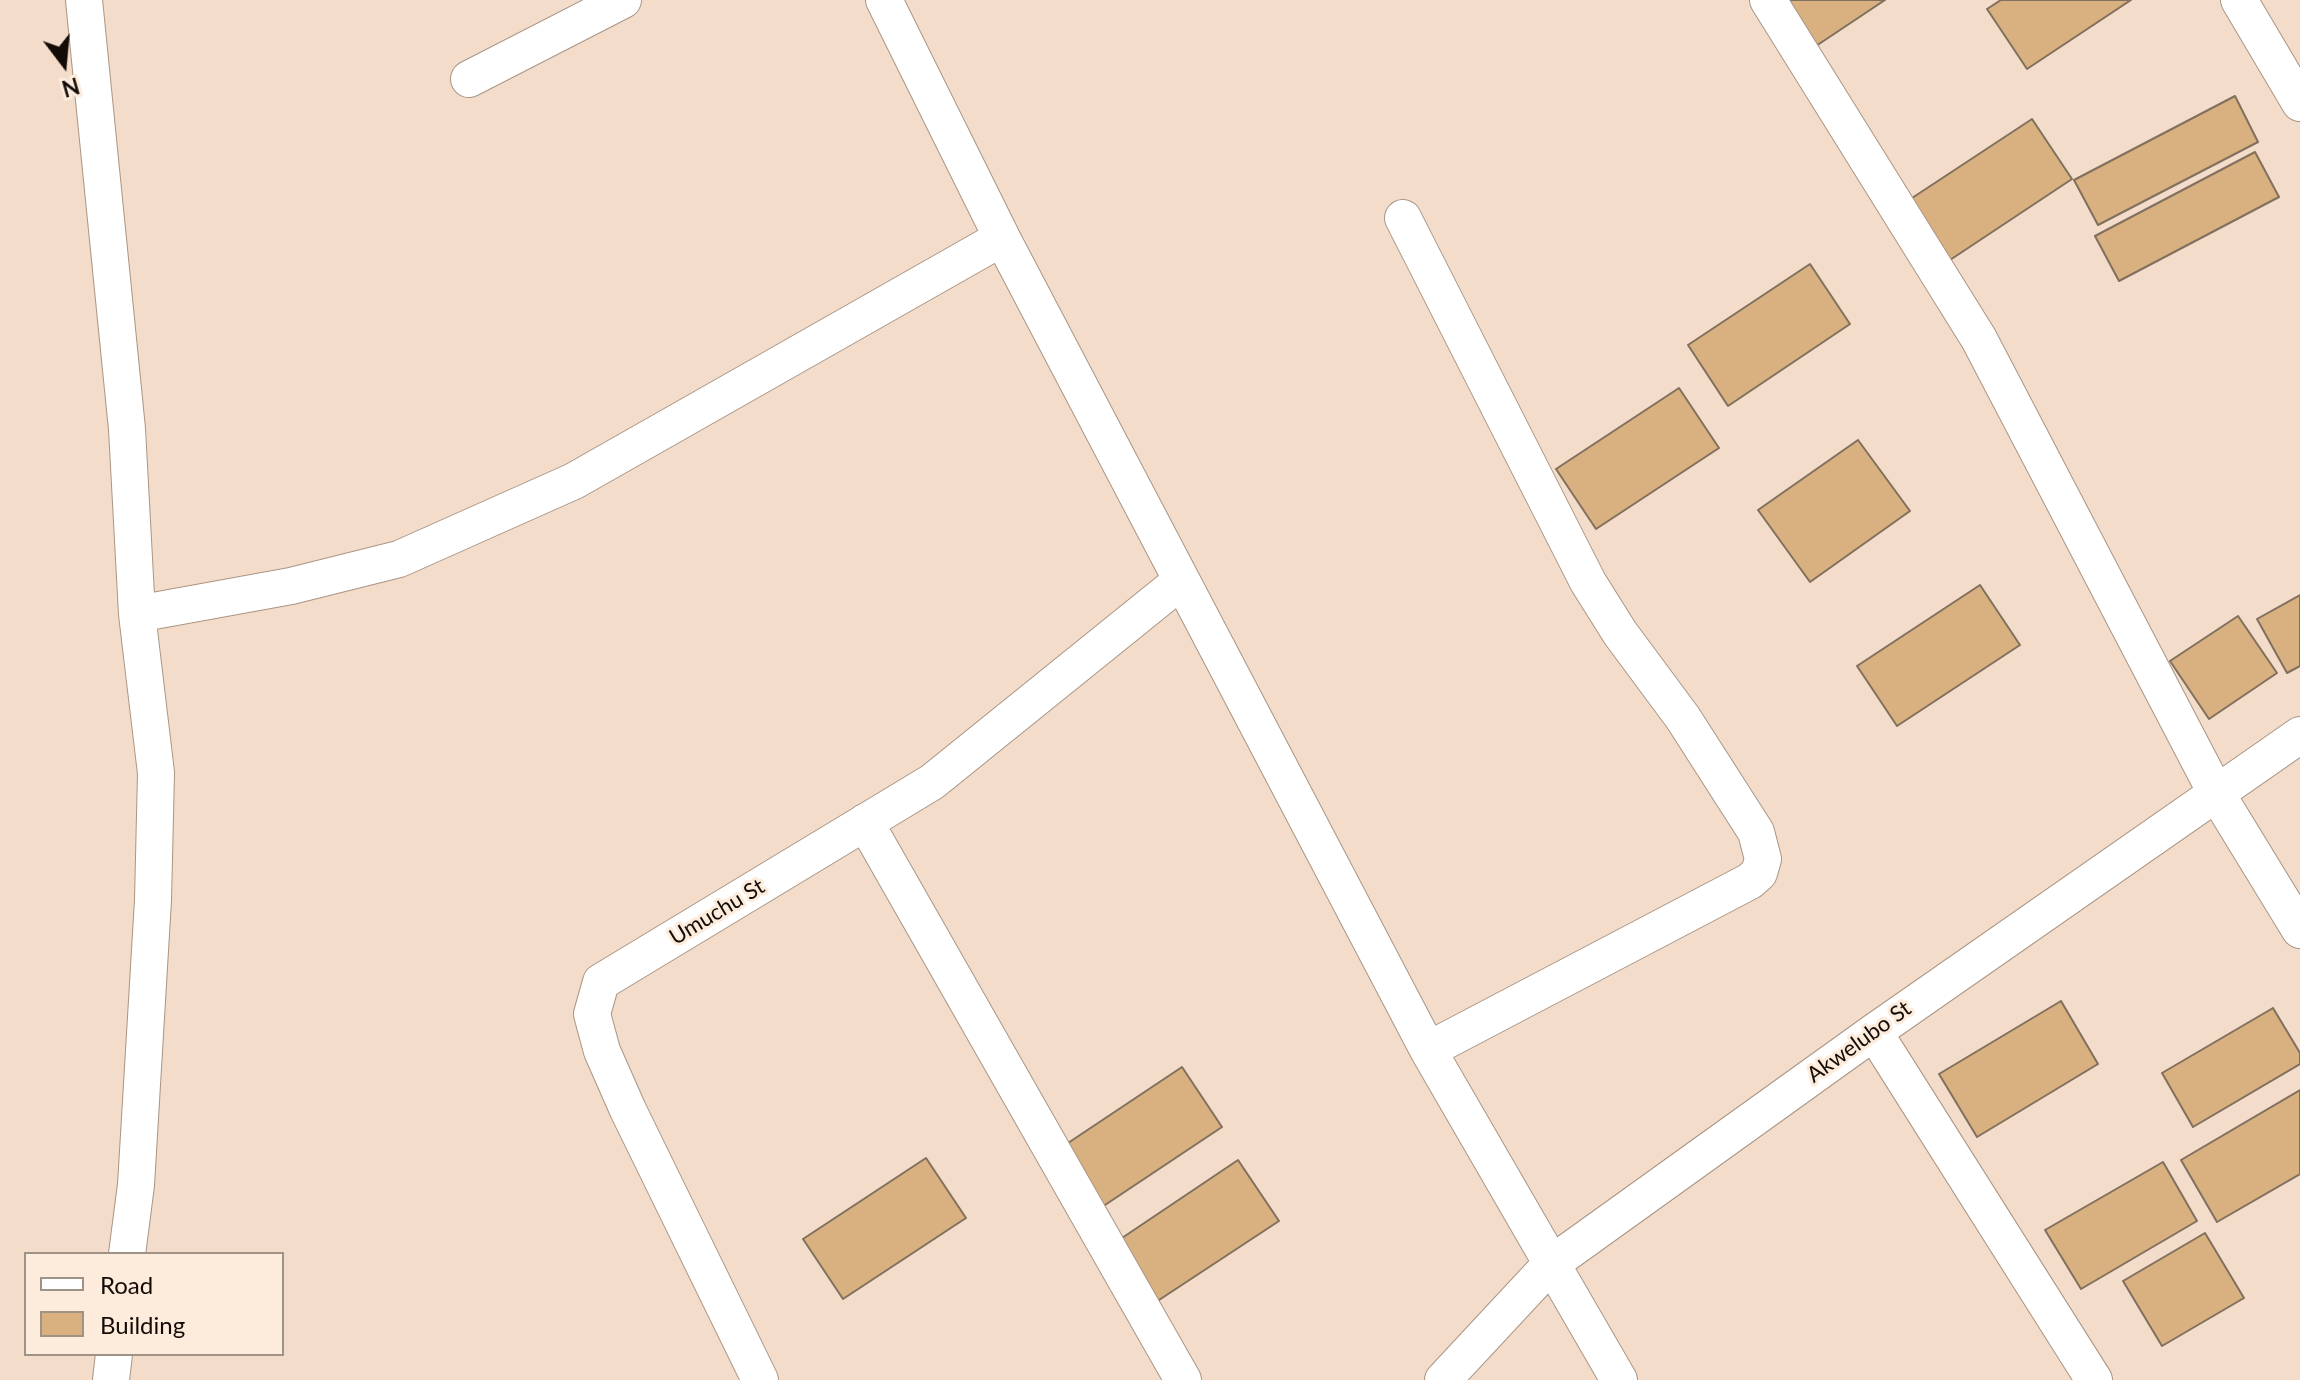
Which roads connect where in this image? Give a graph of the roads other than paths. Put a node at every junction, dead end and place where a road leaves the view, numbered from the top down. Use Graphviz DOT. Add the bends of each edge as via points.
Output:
graph roads {
  1 [pos="84,0"];
  2 [pos="623,0"];
  3 [pos="884,0"];
  4 [pos="1768,0"];
  5 [pos="2239,0"];
  6 [pos="469,79"];
  7 [pos="2300,103"];
  8 [pos="1403,218"];
  9 [pos="1002,238"];
  10 [pos="1181,581"];
  11 [pos="137,614"];
  12 [pos="2300,735"];
  13 [pos="2215,791"];
  14 [pos="865,822"];
  15 [pos="2300,930"];
  16 [pos="1874,1032"];
  17 [pos="1428,1050"];
  18 [pos="127,1252"];
  19 [pos="1551,1264"];
  20 [pos="114,1356"];
  21 [pos="751,1373"];
  22 [pos="111,1380"];
  23 [pos="1183,1380"];
  24 [pos="1443,1380"];
  25 [pos="1619,1380"];
  26 [pos="2094,1380"];
  1 -- 11 [label="street" via="127,429"];
  2 -- 6 [label="street"];
  3 -- 9 [label="street"];
  4 -- 13 [label="street" via="1979,339"];
  5 -- 7 [label="street"];
  8 -- 17 [label="street" via="1588,582 1756,832 1763,859 1750,881"];
  9 -- 10 [label="street"];
  9 -- 11 [label="street" via="574,481 399,559 291,586"];
  10 -- 14 [label="street, Umuchu St" via="932,782"];
  10 -- 17 [label="street"];
  11 -- 18 [label="street" via="156,773 136,1185"];
  12 -- 13 [label="street, Akwelubo St"];
  13 -- 15 [label="street"];
  13 -- 16 [label="street, Akwelubo St"];
  14 -- 21 [label="street, Umuchu St" via="601,982 592,1014 628,1110"];
  14 -- 23 [label="street"];
  16 -- 19 [label="street, Akwelubo St"];
  16 -- 26 [label="street"];
  17 -- 19 [label="street"];
  19 -- 24 [label="street, Akwelubo St"];
  19 -- 25 [label="street"];
  20 -- 22 [label="street"];
}
